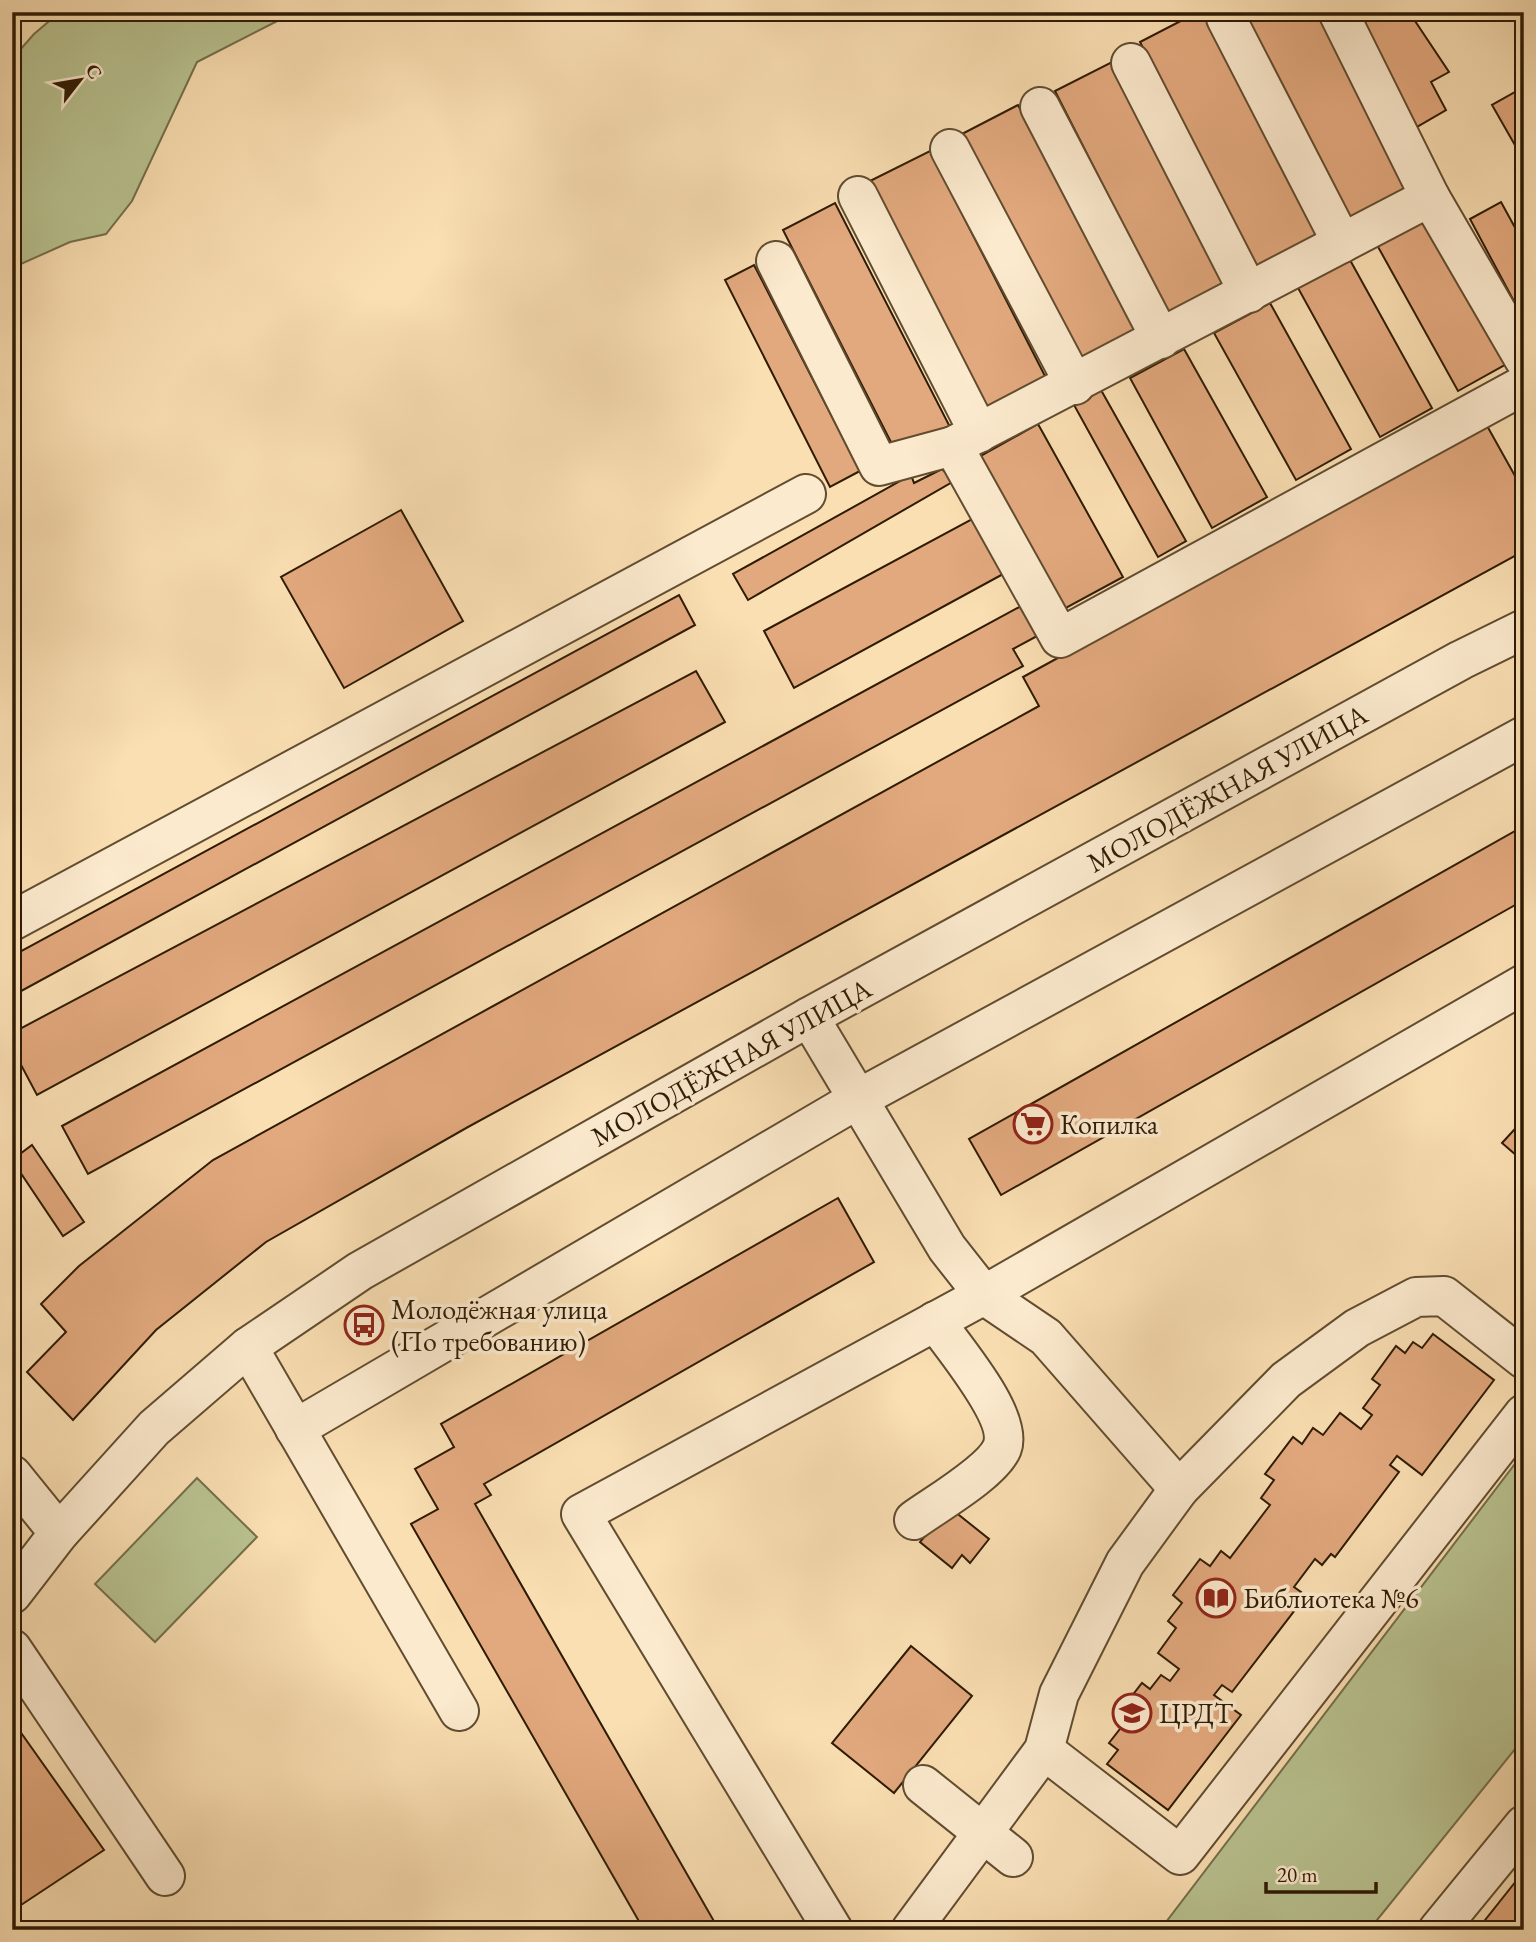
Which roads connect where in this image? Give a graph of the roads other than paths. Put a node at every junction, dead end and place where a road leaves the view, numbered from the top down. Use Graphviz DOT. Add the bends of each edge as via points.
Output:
graph roads {
  1 [pos="1338,12"];
  2 [pos="1226,18"];
  3 [pos="1131,63"];
  4 [pos="1040,107"];
  5 [pos="950,149"];
  6 [pos="858,196"];
  7 [pos="1430,197"];
  8 [pos="1342,243"];
  9 [pos="776,261"];
  10 [pos="1249,293"];
  11 [pos="1161,339"];
  12 [pos="1524,359"];
  13 [pos="1075,385"];
  14 [pos="1524,385"];
  15 [pos="966,440"];
  16 [pos="806,494"];
  17 [pos="1524,629"];
  18 [pos="1524,736"];
  19 [pos="12,922"];
  20 [pos="1524,984"];
  21 [pos="809,1017"];
  22 [pos="858,1099"];
  23 [pos="984,1294"];
  24 [pos="935,1321"];
  25 [pos="248,1347"];
  26 [pos="1524,1359"];
  27 [pos="1524,1414"];
  28 [pos="295,1429"];
  29 [pos="12,1475"];
  30 [pos="1179,1489"];
  31 [pos="914,1520"];
  32 [pos="59,1533"];
  33 [pos="12,1594"];
  34 [pos="12,1649"];
  35 [pos="459,1711"];
  36 [pos="1044,1750"];
  37 [pos="923,1785"];
  38 [pos="1524,1825"];
  39 [pos="983,1833"];
  40 [pos="1013,1857"];
  41 [pos="165,1876"];
  42 [pos="833,1930"];
  43 [pos="911,1930"];
  44 [pos="1438,1930"];
  1 -- 7 [label="street"];
  2 -- 8 [label="street"];
  3 -- 10 [label="street"];
  4 -- 11 [label="street"];
  5 -- 13 [label="street"];
  6 -- 15 [label="street"];
  7 -- 8 [label="street"];
  7 -- 12 [label="street"];
  8 -- 10 [label="street"];
  9 -- 15 [label="street" via="879,466"];
  10 -- 11 [label="street"];
  11 -- 13 [label="street"];
  13 -- 15 [label="street"];
  14 -- 15 [label="street" via="1060,638"];
  16 -- 19 [label="street"];
  17 -- 21 [label="street, МОЛОДЁЖНАЯ УЛИЦА"];
  18 -- 22 [label="street"];
  20 -- 23 [label="street"];
  21 -- 22 [label="street"];
  21 -- 25 [label="street, МОЛОДЁЖНАЯ УЛИЦА" via="360,1271"];
  22 -- 23 [label="street" via="947,1248"];
  22 -- 28 [label="street"];
  23 -- 24 [label="street"];
  23 -- 30 [label="street" via="1046,1337"];
  24 -- 31 [label="street" via="1001,1419 1002,1448 988,1466"];
  24 -- 42 [label="street" via="581,1514"];
  25 -- 28 [label="street"];
  25 -- 32 [label="street, МОЛОДЁЖНАЯ УЛИЦА" via="154,1429"];
  26 -- 30 [label="street" via="1444,1296 1416,1297 1357,1328 1286,1380"];
  27 -- 36 [label="street" via="1180,1855"];
  28 -- 35 [label="street"];
  29 -- 32 [label="street"];
  30 -- 36 [label="street" via="1125,1563 1059,1694"];
  32 -- 33 [label="street, МОЛОДЁЖНАЯ УЛИЦА"];
  34 -- 41 [label="street"];
  36 -- 39 [label="street"];
  37 -- 39 [label="street"];
  38 -- 44 [label="street"];
  39 -- 40 [label="street"];
  39 -- 43 [label="street"];
}
